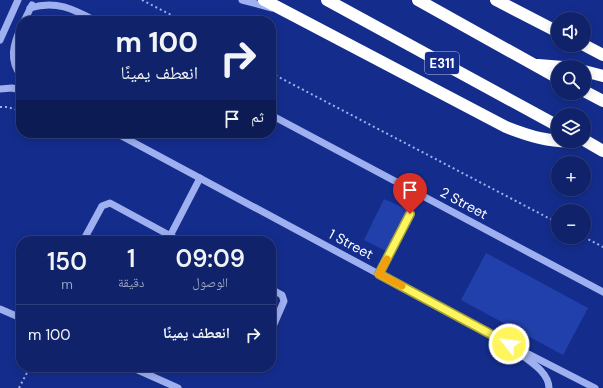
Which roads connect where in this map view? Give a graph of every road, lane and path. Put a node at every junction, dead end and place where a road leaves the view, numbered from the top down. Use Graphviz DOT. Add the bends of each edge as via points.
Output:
graph roads {
  1 [pos="18,0"];
  2 [pos="34,0"];
  3 [pos="142,0"];
  4 [pos="242,0"];
  5 [pos="264,0"];
  6 [pos="327,0"];
  7 [pos="418,0"];
  8 [pos="496,0"];
  9 [pos="30,8"];
  10 [pos="281,9"];
  11 [pos="26,16"];
  12 [pos="87,16"];
  13 [pos="173,16"];
  14 [pos="551,28"];
  15 [pos="0,40"];
  16 [pos="16,41"];
  17 [pos="591,49"];
  18 [pos="603,55"];
  19 [pos="534,65"];
  20 [pos="551,66"];
  21 [pos="16,67"];
  22 [pos="591,73"];
  23 [pos="551,74"];
  24 [pos="276,76"];
  25 [pos="603,76"];
  26 [pos="0,89"];
  27 [pos="16,89"];
  28 [pos="591,95"];
  29 [pos="603,102"];
  30 [pos="0,107"];
  31 [pos="16,110"];
  32 [pos="276,118"];
  33 [pos="551,122"];
  34 [pos="125,138"];
  35 [pos="551,141"];
  36 [pos="591,144"];
  37 [pos="603,151"];
  38 [pos="200,178"];
  39 [pos="410,214"];
  40 [pos="551,219"];
  41 [pos="86,236"];
  42 [pos="170,236"];
  43 [pos="591,241"];
  44 [pos="603,247"];
  45 [pos="379,274"];
  46 [pos="276,292"];
  47 [pos="603,292"];
  48 [pos="0,309"];
  49 [pos="16,316"];
  50 [pos="276,319"];
  51 [pos="509,344"];
  52 [pos="27,372"];
  53 [pos="142,372"];
  54 [pos="603,386"];
  55 [pos="594,387"];
  56 [pos="19,388"];
  57 [pos="178,388"];
  58 [pos="549,388"];
  1 -- 15 [label="street"];
  2 -- 9 [label="street"];
  3 -- 13 [label="path"];
  4 -- 10 [label="street"];
  5 -- 10 [label="highway"];
  6 -- 33 [label="highway, E311"];
  7 -- 19 [label="highway"];
  8 -- 14 [label="highway"];
  9 -- 11 [label="street"];
  9 -- 12 [label="street" via="41,2 53,0"];
  10 -- 35 [label="highway" via="506,127"];
  16 -- 21 [label="street" via="13,62"];
  17 -- 18 [label="highway"];
  19 -- 20 [label="highway"];
  19 -- 23 [label="highway"];
  22 -- 25 [label="highway"];
  24 -- 40 [label="path"];
  26 -- 27 [label="street"];
  28 -- 29 [label="highway"];
  30 -- 31 [label="path"];
  32 -- 47 [label="street, 2 Street"];
  34 -- 38 [label="street, 1 Street"];
  36 -- 37 [label="highway"];
  38 -- 42 [label="street"];
  38 -- 45 [label="street, 1 Street"];
  39 -- 45 [label="street"];
  41 -- 42 [label="street" via="105,203 117,206"];
  43 -- 44 [label="path"];
  45 -- 51 [label="street, 1 Street"];
  46 -- 50 [label="street" via="282,295 284,301"];
  48 -- 49 [label="street"];
  51 -- 55 [label="street, 1 Street"];
  51 -- 58 [label="street" via="543,373"];
  52 -- 56 [label="path"];
  53 -- 57 [label="street"];
  54 -- 55 [label="street"];
}
